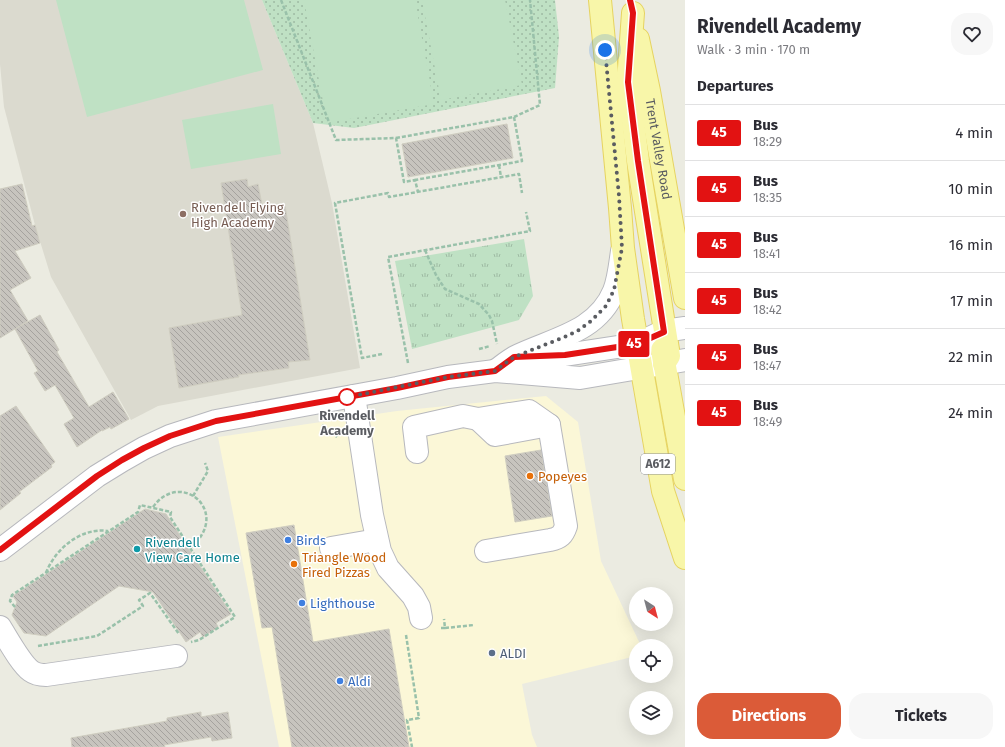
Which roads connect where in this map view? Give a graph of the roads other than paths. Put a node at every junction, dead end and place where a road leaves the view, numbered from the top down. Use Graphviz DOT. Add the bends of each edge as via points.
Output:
graph roads {
  1 [pos="600,0"];
  2 [pos="632,6"];
  3 [pos="622,248"];
  4 [pos="685,298"];
  5 [pos="675,330"];
  6 [pos="637,344"];
  7 [pos="514,357"];
  8 [pos="675,362"];
  9 [pos="641,368"];
  10 [pos="495,371"];
  11 [pos="354,396"];
  12 [pos="417,452"];
  13 [pos="685,479"];
  14 [pos="377,540"];
  15 [pos="331,548"];
  16 [pos="0,550"];
  17 [pos="486,551"];
  18 [pos="685,558"];
  19 [pos="0,627"];
  20 [pos="423,627"];
  21 [pos="180,645"];
  1 -- 3 [label="main road, A612"];
  2 -- 4 [label="main road, Trent Valley Road / A612"];
  2 -- 5 [label="main road, A612" via="628,82 638,161"];
  3 -- 6 [label="main road, A612"];
  3 -- 7 [label="street" via="614,290 606,306 591,321 567,336"];
  5 -- 6 [label="street"];
  5 -- 8 [label="main road, A612" via="660,339"];
  6 -- 7 [label="street" via="565,355"];
  6 -- 9 [label="main road, A612"];
  7 -- 10 [label="street"];
  8 -- 9 [label="street"];
  8 -- 13 [label="main road, A612"];
  9 -- 10 [label="street" via="580,378"];
  9 -- 18 [label="main road, A612" via="663,491"];
  10 -- 11 [label="street" via="448,377"];
  11 -- 14 [label="street"];
  11 -- 16 [label="street" via="216,421 170,436 97,476"];
  12 -- 17 [label="street" via="414,427 463,416 478,419 529,411 549,425 566,526 564,534 550,540"];
  14 -- 15 [label="street"];
  14 -- 20 [label="street" via="388,568 413,596 419,607"];
  19 -- 21 [label="street" via="31,672 46,675"];
}
